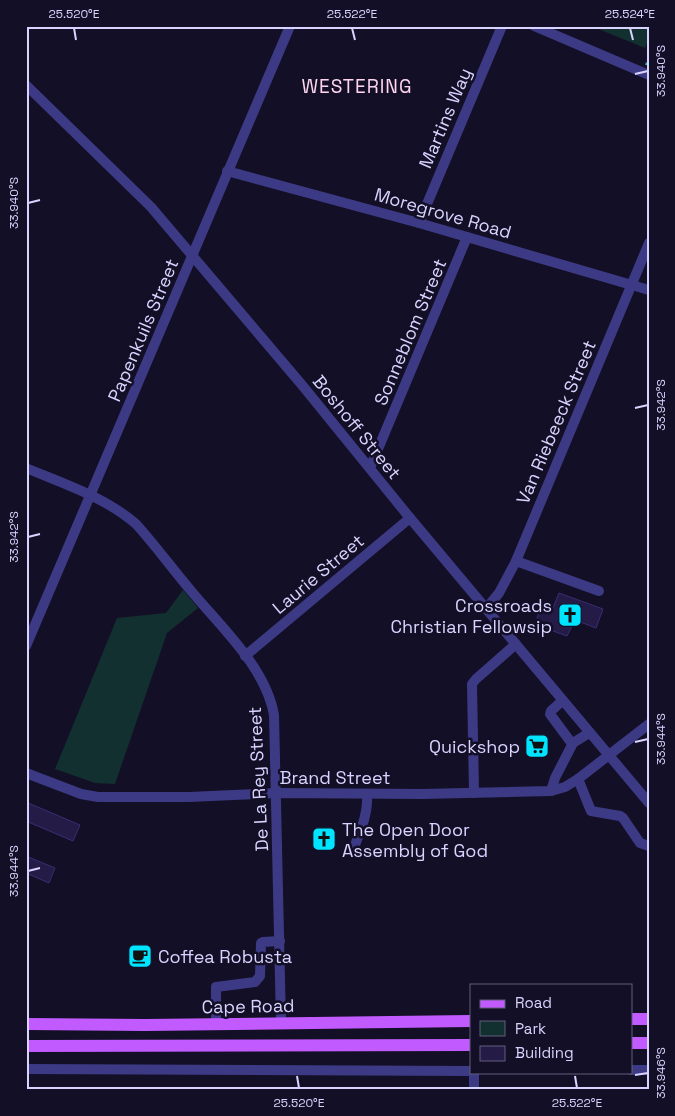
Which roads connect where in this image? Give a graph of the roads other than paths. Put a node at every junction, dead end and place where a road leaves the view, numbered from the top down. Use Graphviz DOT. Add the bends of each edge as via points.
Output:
graph roads {
  1 [pos="290,26"];
  2 [pos="502,26"];
  3 [pos="534,26"];
  4 [pos="649,75"];
  5 [pos="26,86"];
  6 [pos="227,171"];
  7 [pos="419,223"];
  8 [pos="467,237"];
  9 [pos="649,244"];
  10 [pos="192,256"];
  11 [pos="631,286"];
  12 [pos="649,290"];
  13 [pos="26,468"];
  14 [pos="370,468"];
  15 [pos="90,495"];
  16 [pos="410,518"];
  17 [pos="516,560"];
  18 [pos="598,591"];
  19 [pos="486,610"];
  20 [pos="516,644"];
  21 [pos="26,646"];
  22 [pos="246,656"];
  23 [pos="562,701"];
  24 [pos="649,724"];
  25 [pos="589,733"];
  26 [pos="573,743"];
  27 [pos="608,756"];
  28 [pos="26,773"];
  29 [pos="578,780"];
  30 [pos="551,791"];
  31 [pos="277,793"];
  32 [pos="474,793"];
  33 [pos="367,794"];
  34 [pos="649,803"];
  35 [pos="355,845"];
  36 [pos="649,846"];
  37 [pos="280,941"];
  38 [pos="632,1019"];
  39 [pos="649,1019"];
  40 [pos="470,1021"];
  41 [pos="281,1023"];
  42 [pos="26,1024"];
  43 [pos="216,1024"];
  44 [pos="632,1043"];
  45 [pos="649,1043"];
  46 [pos="470,1045"];
  47 [pos="26,1046"];
  48 [pos="26,1070"];
  49 [pos="632,1070"];
  50 [pos="649,1070"];
  51 [pos="470,1071"];
  52 [pos="472,1074"];
  53 [pos="474,1090"];
  1 -- 6 [label="street, Papenkuils Street"];
  2 -- 7 [label="street, Martins Way"];
  3 -- 4 [label="street"];
  5 -- 10 [label="street, Boshoff Street" via="152,207"];
  6 -- 7 [label="street, Moregrove Road"];
  6 -- 10 [label="street, Papenkuils Street"];
  7 -- 8 [label="street, Moregrove Road"];
  8 -- 11 [label="street, Moregrove Road"];
  8 -- 14 [label="street, Sonneblom Street"];
  9 -- 11 [label="street, Van Riebeeck Street"];
  10 -- 14 [label="street, Boshoff Street"];
  10 -- 15 [label="street, Papenkuils Street"];
  11 -- 12 [label="street, Moregrove Road"];
  11 -- 17 [label="street, Van Riebeeck Street"];
  13 -- 15 [label="street, De La Rey Street"];
  14 -- 16 [label="street, Boshoff Street"];
  15 -- 21 [label="street, Papenkuils Street"];
  15 -- 22 [label="street, De La Rey Street" via="123,512 136,524"];
  16 -- 19 [label="street, Boshoff Street"];
  16 -- 22 [label="street, Laurie Street"];
  17 -- 18 [label="street"];
  17 -- 19 [label="street, Van Riebeeck Street"];
  19 -- 20 [label="street, Boshoff Street"];
  20 -- 23 [label="street, Boshoff Street"];
  20 -- 32 [label="street" via="472,684"];
  22 -- 31 [label="street, De La Rey Street" via="265,684 272,704"];
  23 -- 25 [label="street, Boshoff Street"];
  23 -- 26 [label="street" via="551,715"];
  24 -- 27 [label="street, Brand Street"];
  25 -- 26 [label="street"];
  25 -- 27 [label="street, Boshoff Street"];
  26 -- 30 [label="street"];
  27 -- 29 [label="street, Brand Street"];
  27 -- 34 [label="street, Boshoff Street"];
  28 -- 31 [label="street, Brand Street" via="80,794 98,797"];
  29 -- 30 [label="street, Brand Street"];
  29 -- 36 [label="street" via="591,811 620,816 640,843"];
  30 -- 32 [label="street, Brand Street"];
  31 -- 33 [label="street, Brand Street"];
  31 -- 37 [label="street, De La Rey Street"];
  32 -- 33 [label="street, Brand Street"];
  33 -- 35 [label="street" via="365,822"];
  37 -- 41 [label="street, De La Rey Street"];
  37 -- 43 [label="street" via="261,943 260,976 255,982 216,987"];
  38 -- 39 [label="main road"];
  40 -- 41 [label="main road, Cape Road"];
  41 -- 43 [label="main road, Cape Road"];
  42 -- 43 [label="main road, Cape Road"];
  44 -- 45 [label="main road"];
  46 -- 47 [label="main road"];
  48 -- 51 [label="street"];
  49 -- 50 [label="street"];
  52 -- 53 [label="street"];
}
